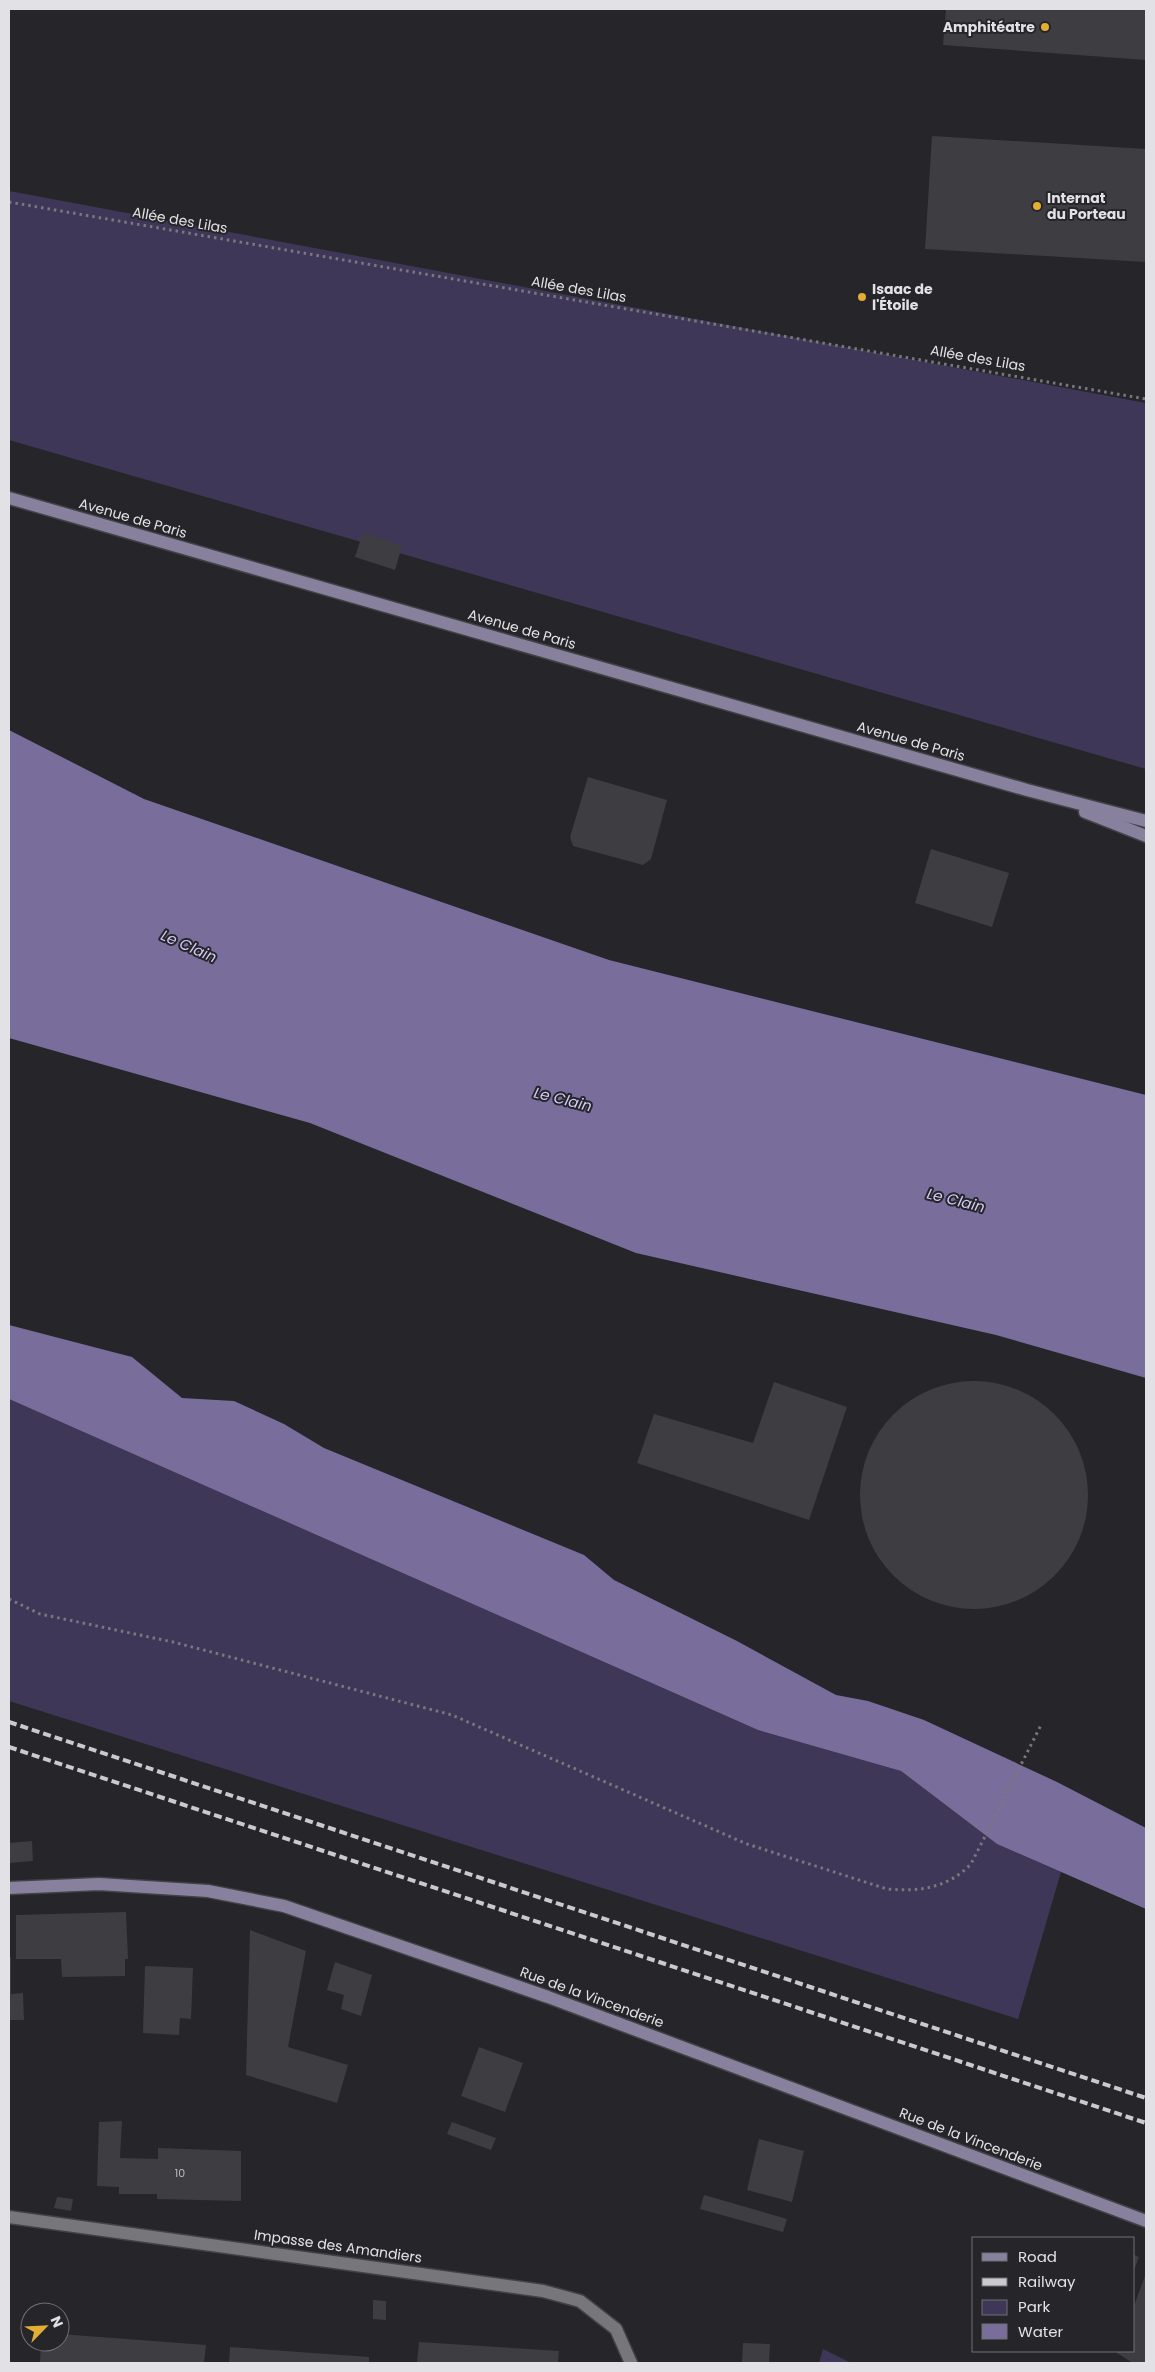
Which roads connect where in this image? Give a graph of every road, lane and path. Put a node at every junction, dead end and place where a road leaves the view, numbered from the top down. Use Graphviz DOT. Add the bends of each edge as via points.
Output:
graph roads {
  1 [pos="9,202"];
  2 [pos="1146,399"];
  3 [pos="9,498"];
  4 [pos="1026,790"];
  5 [pos="1146,821"];
  6 [pos="1146,836"];
  7 [pos="9,1599"];
  8 [pos="1041,1725"];
  9 [pos="9,1888"];
  10 [pos="9,2217"];
  11 [pos="1146,2221"];
  12 [pos="631,2363"];
  1 -- 2 [label="path, Allée des Lilas"];
  3 -- 4 [label="main road, Avenue de Paris"];
  4 -- 5 [label="main road, Avenue de Paris"];
  4 -- 6 [label="main road, Avenue de Paris"];
  7 -- 8 [label="path" via="40,1614 173,1642 452,1715 747,1844 887,1889 911,1891 931,1888 961,1874 971,1864"];
  9 -- 11 [label="main road, Rue de la Vincenderie" via="99,1884 208,1890 284,1906 548,1997"];
  10 -- 12 [label="street, Impasse des Amandiers" via="543,2291 580,2301 616,2329"];
}
